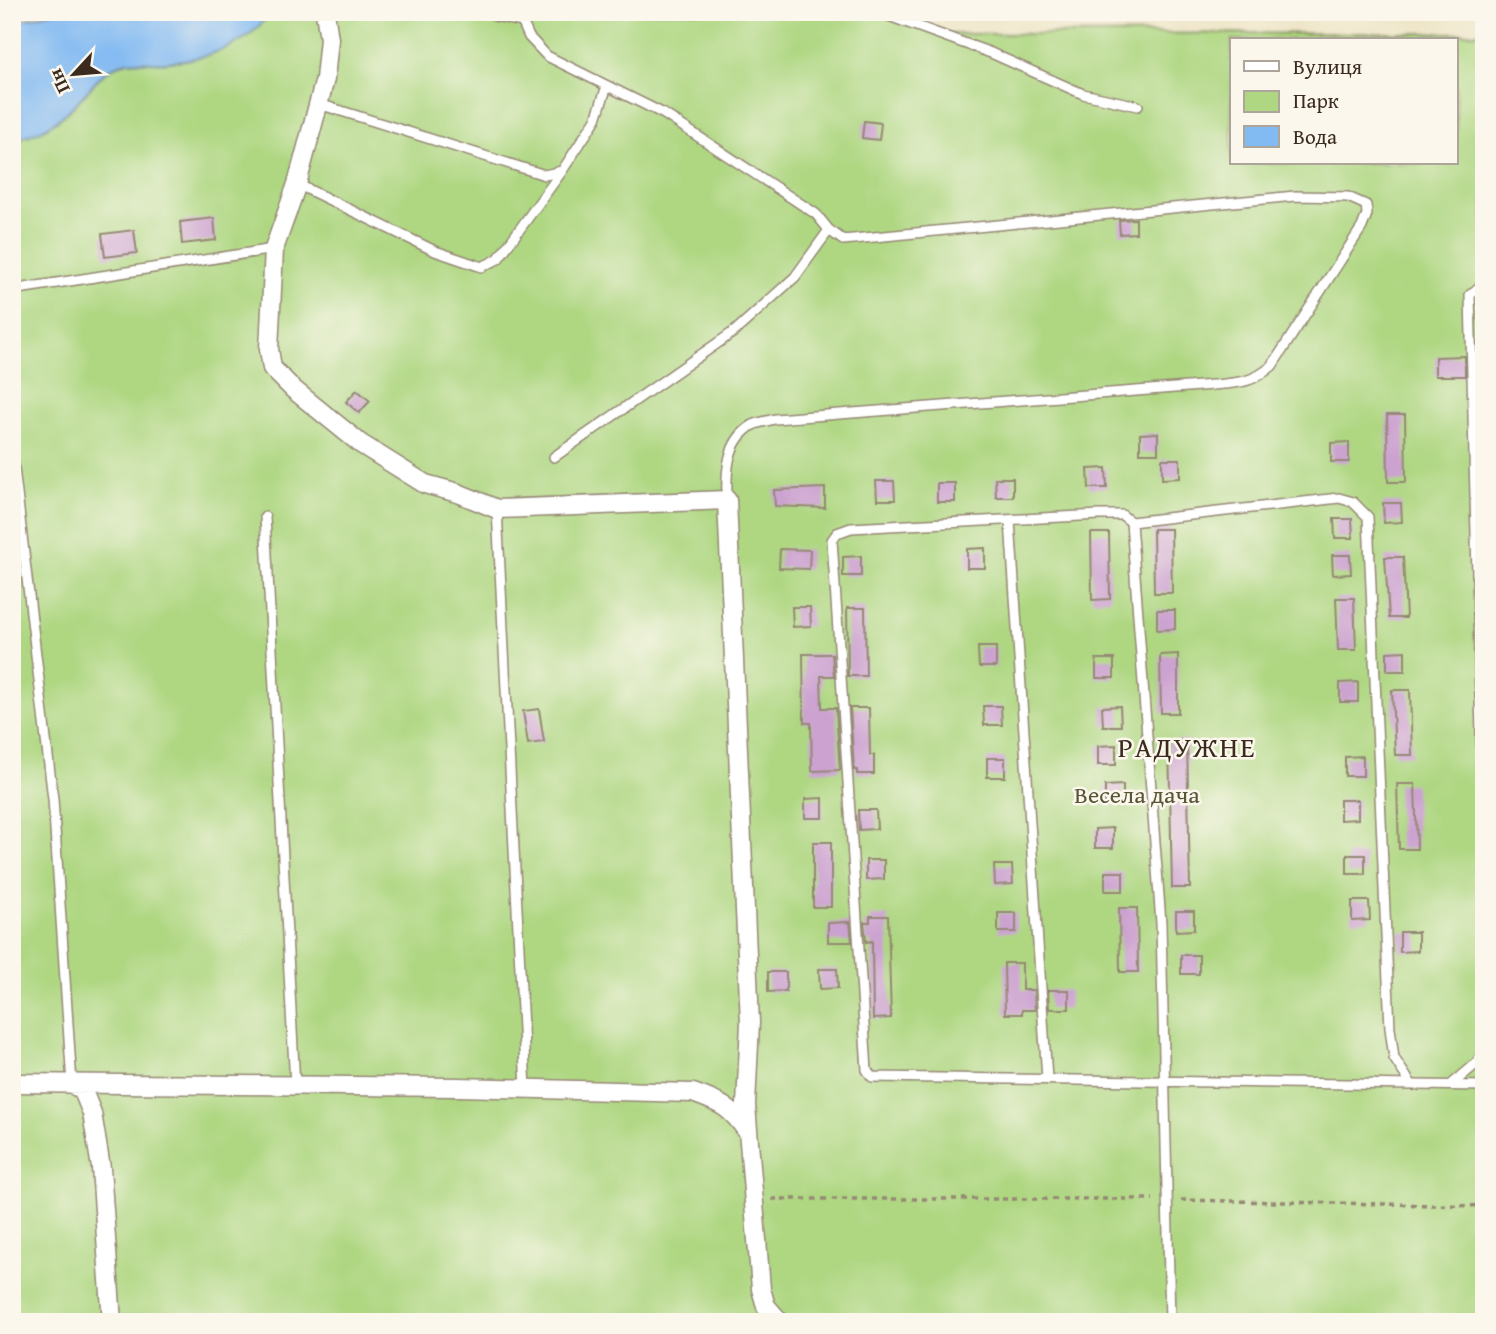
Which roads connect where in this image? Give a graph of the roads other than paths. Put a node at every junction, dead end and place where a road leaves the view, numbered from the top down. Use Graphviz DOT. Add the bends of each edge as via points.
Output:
graph roads {
  1 [pos="325,12"];
  2 [pos="497,12"];
  3 [pos="878,12"];
  4 [pos="528,14"];
  5 [pos="607,86"];
  6 [pos="319,104"];
  7 [pos="1138,106"];
  8 [pos="562,170"];
  9 [pos="297,184"];
  10 [pos="829,230"];
  11 [pos="274,249"];
  12 [pos="1484,283"];
  13 [pos="12,290"];
  14 [pos="12,451"];
  15 [pos="554,457"];
  16 [pos="727,500"];
  17 [pos="497,509"];
  18 [pos="265,517"];
  19 [pos="1010,521"];
  20 [pos="1131,522"];
  21 [pos="1484,853"];
  22 [pos="1484,1048"];
  23 [pos="1047,1079"];
  24 [pos="1165,1080"];
  25 [pos="12,1083"];
  26 [pos="72,1084"];
  27 [pos="1411,1084"];
  28 [pos="1451,1085"];
  29 [pos="295,1086"];
  30 [pos="1484,1086"];
  31 [pos="526,1089"];
  32 [pos="748,1133"];
  33 [pos="771,1320"];
  34 [pos="112,1322"];
  35 [pos="1170,1322"];
  1 -- 6 [label="street" via="329,40"];
  2 -- 4 [label="street"];
  3 -- 7 [label="lane" via="991,53 1083,94"];
  4 -- 5 [label="lane" via="530,37 547,56"];
  5 -- 8 [label="lane" via="596,119"];
  5 -- 10 [label="lane" via="664,114 816,214"];
  6 -- 8 [label="lane" via="531,172 545,175"];
  6 -- 9 [label="street"];
  8 -- 9 [label="lane" via="498,259 482,267 435,251"];
  9 -- 11 [label="street"];
  10 -- 15 [label="lane" via="795,277 735,331"];
  10 -- 16 [label="lane" via="843,240 1295,196 1348,197 1366,205 1367,214 1284,349 1259,377 1213,386 775,419 754,424 731,452"];
  11 -- 13 [label="lane"];
  11 -- 17 [label="street" via="272,368 361,444 425,484"];
  12 -- 21 [label="lane" via="1469,295"];
  14 -- 26 [label="lane" via="53,799"];
  16 -- 17 [label="street"];
  16 -- 32 [label="street" via="750,1023"];
  17 -- 31 [label="lane"];
  18 -- 29 [label="lane"];
  19 -- 20 [label="lane" via="1122,515"];
  19 -- 23 [label="lane"];
  19 -- 23 [label="lane" via="851,528 832,540 866,1056 872,1077"];
  20 -- 24 [label="lane" via="1161,923"];
  20 -- 27 [label="lane" via="1339,498 1353,502 1368,517 1390,1028 1394,1058"];
  22 -- 28 [label="lane" via="1477,1063"];
  23 -- 24 [label="lane"];
  24 -- 27 [label="lane"];
  24 -- 35 [label="lane"];
  25 -- 26 [label="street"];
  26 -- 29 [label="street"];
  26 -- 34 [label="street" via="83,1091 92,1113 99,1154"];
  27 -- 28 [label="lane"];
  28 -- 30 [label="lane"];
  29 -- 31 [label="street"];
  31 -- 32 [label="street" via="693,1093 723,1104"];
  32 -- 33 [label="street" via="761,1289"];
}
